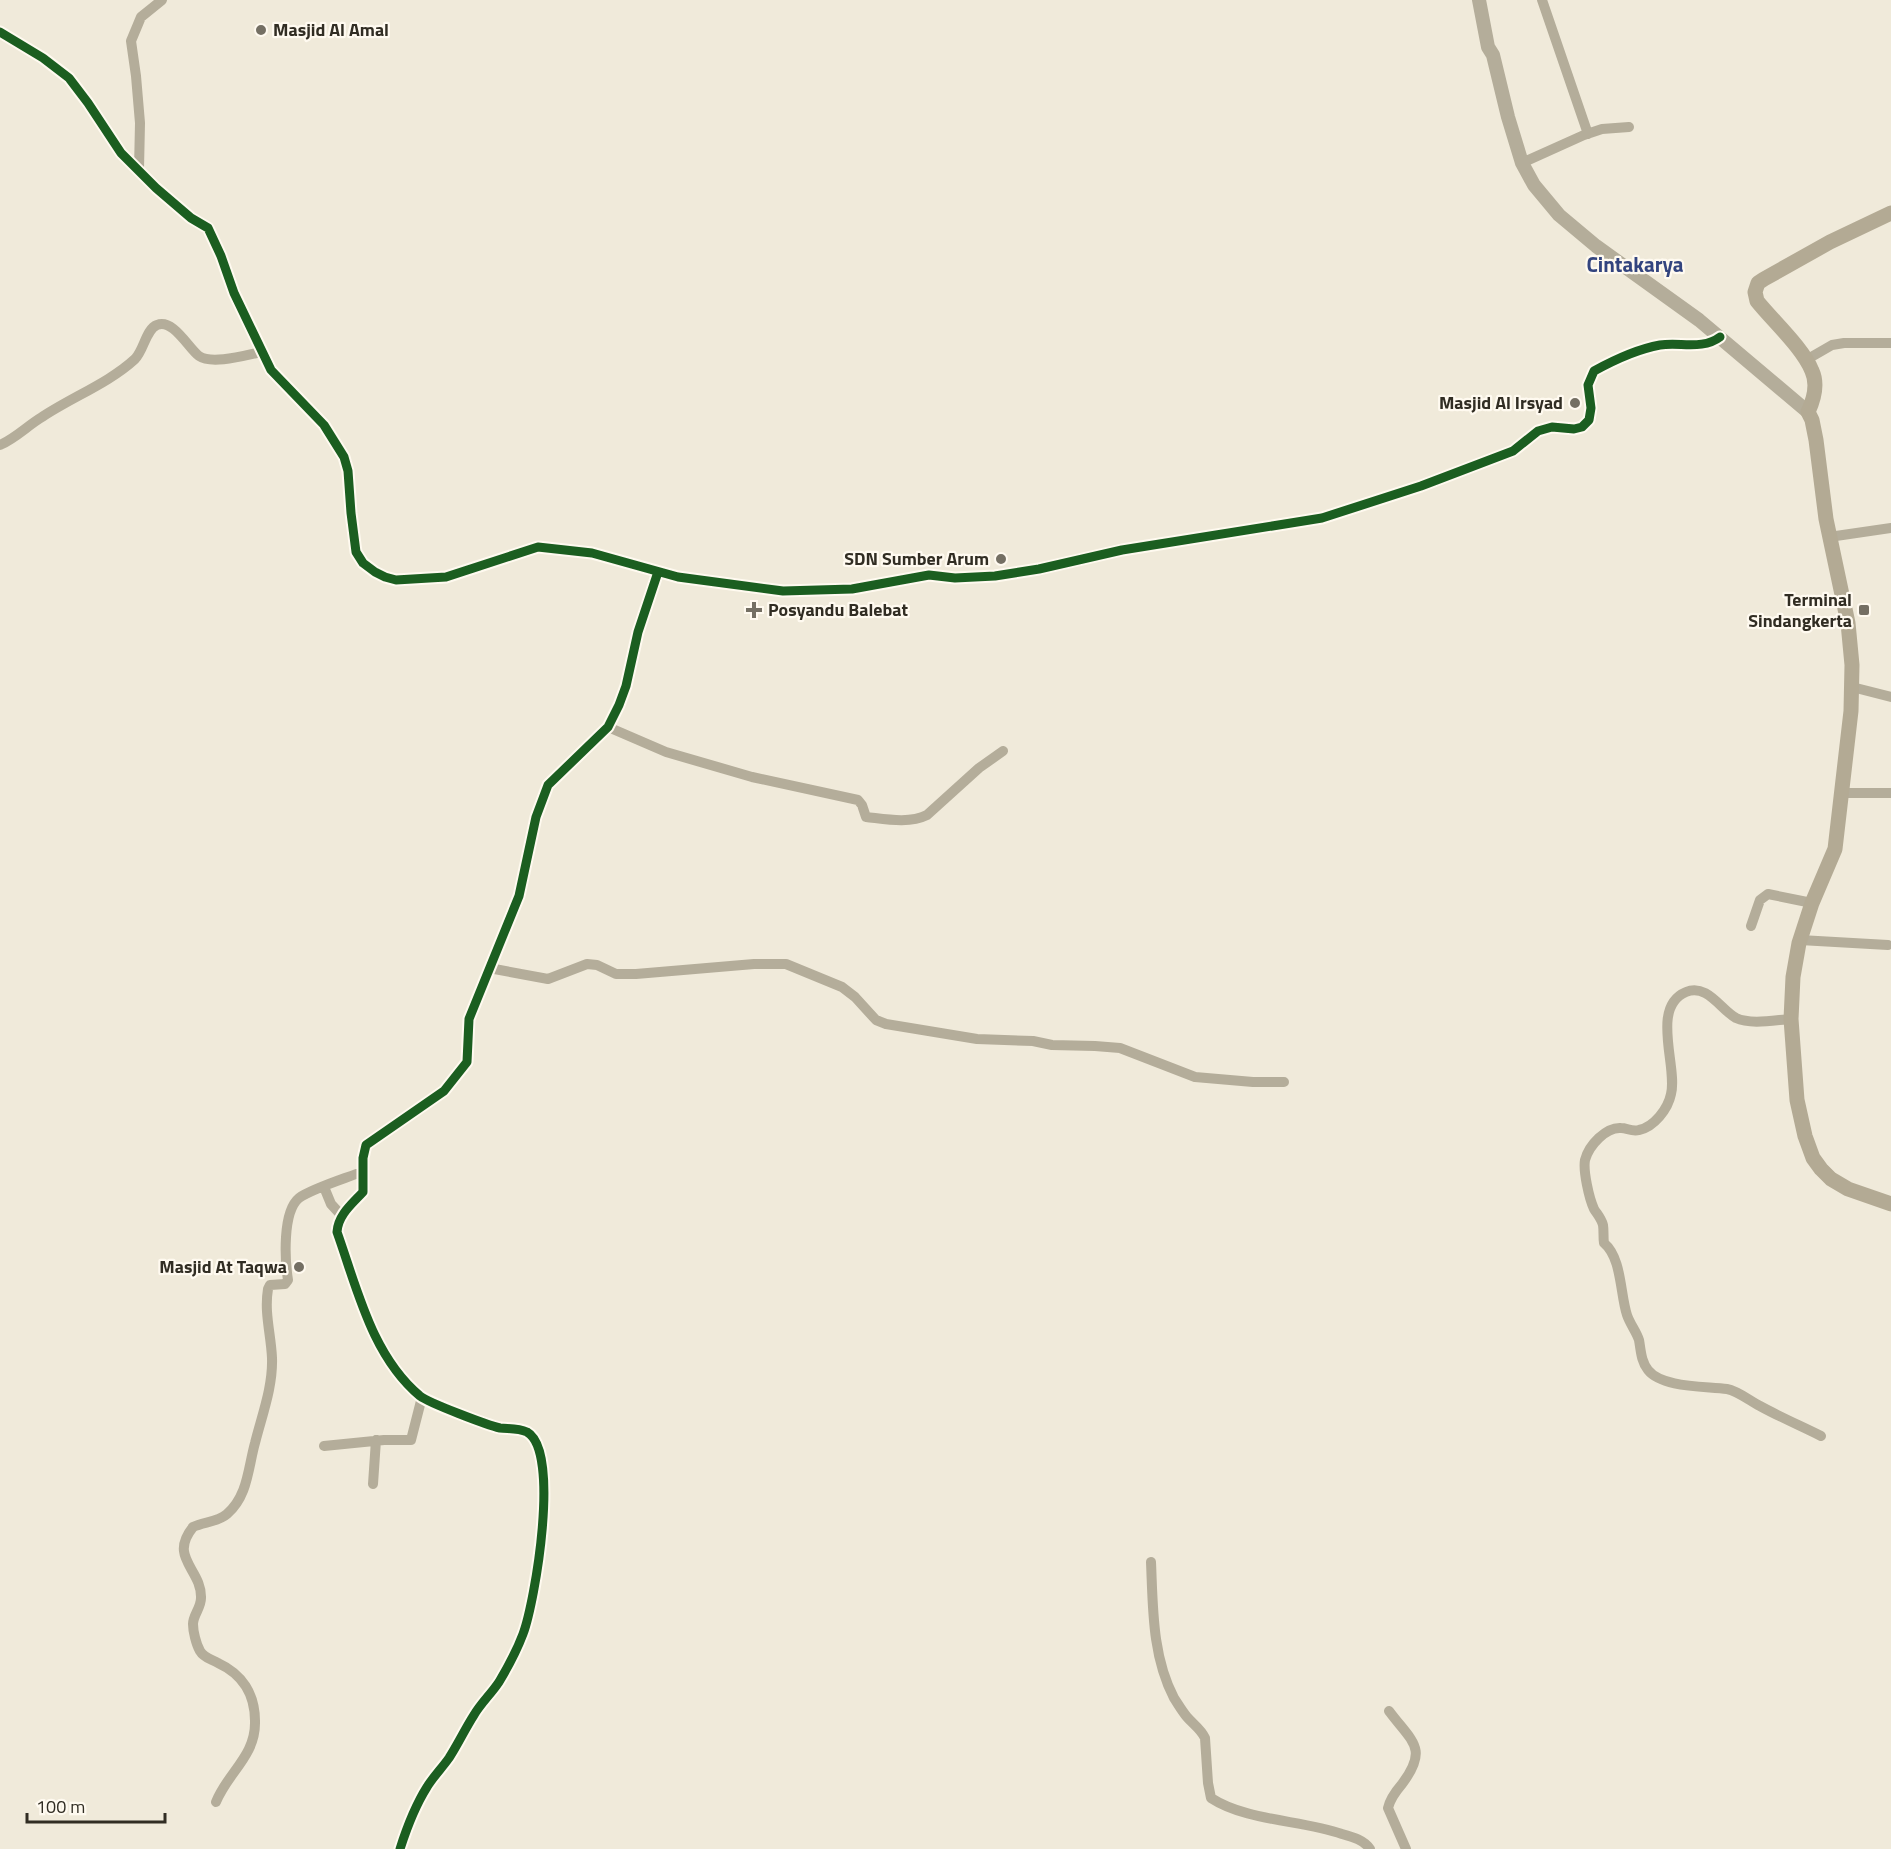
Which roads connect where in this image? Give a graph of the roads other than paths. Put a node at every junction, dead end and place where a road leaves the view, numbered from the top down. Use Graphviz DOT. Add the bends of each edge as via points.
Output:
graph roads {
  1 [pos="162,0"];
  2 [pos="1479,0"];
  3 [pos="1542,0"];
  4 [pos="0,32"];
  5 [pos="1629,127"];
  6 [pos="1588,134"];
  7 [pos="1522,163"];
  8 [pos="139,169"];
  9 [pos="1891,213"];
  10 [pos="1720,337"];
  11 [pos="1891,343"];
  12 [pos="261,352"];
  13 [pos="1806,360"];
  14 [pos="1809,412"];
  15 [pos="0,445"];
  16 [pos="1891,528"];
  17 [pos="1829,537"];
  18 [pos="658,572"];
  19 [pos="1852,687"];
  20 [pos="1891,697"];
  21 [pos="608,727"];
  22 [pos="1003,751"];
  23 [pos="1840,794"];
  24 [pos="1891,794"];
  25 [pos="1812,903"];
  26 [pos="1751,926"];
  27 [pos="1800,940"];
  28 [pos="1888,945"];
  29 [pos="489,968"];
  30 [pos="1791,1019"];
  31 [pos="1284,1082"];
  32 [pos="364,1171"];
  33 [pos="324,1187"];
  34 [pos="1891,1204"];
  35 [pos="342,1216"];
  36 [pos="422,1397"];
  37 [pos="1821,1436"];
  38 [pos="376,1440"];
  39 [pos="324,1446"];
  40 [pos="373,1484"];
  41 [pos="1151,1562"];
  42 [pos="1389,1711"];
  43 [pos="216,1802"];
  44 [pos="400,1849"];
  45 [pos="1370,1849"];
  46 [pos="1406,1849"];
  1 -- 8 [label="street" via="141,17 131,41 140,123"];
  2 -- 7 [label="street" via="1488,47"];
  3 -- 6 [label="street"];
  4 -- 8 [label="street" via="69,78 121,153"];
  5 -- 6 [label="street"];
  6 -- 7 [label="street"];
  7 -- 10 [label="street" via="1542,196 1574,229"];
  8 -- 12 [label="street" via="156,188 208,228"];
  9 -- 13 [label="main road" via="1758,283 1757,301"];
  10 -- 14 [label="street"];
  10 -- 18 [label="street" via="1704,344 1647,348 1594,371 1588,385 1592,408 1589,420 1581,427 1538,431 1500,457 1322,518 1122,550 995,576 929,575 852,589 783,591"];
  11 -- 13 [label="street" via="1832,345"];
  12 -- 15 [label="street" via="208,361 169,326 156,325 142,351 127,366"];
  12 -- 18 [label="street" via="271,370 324,425 344,457 356,552 363,563 385,577 446,577 538,547 592,553"];
  13 -- 14 [label="main road" via="1815,384"];
  14 -- 17 [label="main road"];
  16 -- 17 [label="street"];
  17 -- 19 [label="main road" via="1848,622"];
  18 -- 21 [label="street" via="620,705"];
  19 -- 20 [label="street"];
  19 -- 23 [label="main road"];
  21 -- 22 [label="street" via="666,753 858,800 866,817 906,820 927,815"];
  21 -- 29 [label="street" via="548,785 536,817 519,896"];
  23 -- 24 [label="street"];
  23 -- 25 [label="main road" via="1835,849"];
  25 -- 26 [label="street" via="1768,894 1760,900"];
  25 -- 27 [label="main road"];
  27 -- 28 [label="street"];
  27 -- 30 [label="main road"];
  29 -- 31 [label="street" via="548,979 587,964 616,974 786,964 842,987 876,1020 886,1024 977,1040 1119,1048 1195,1077"];
  29 -- 32 [label="street" via="469,1018 466,1062 444,1091 368,1142"];
  30 -- 34 [label="main road" via="1799,1119 1813,1158 1831,1179"];
  30 -- 37 [label="street" via="1743,1021 1703,992 1687,991 1681,995 1673,1003 1668,1024 1672,1093 1667,1107 1641,1130 1621,1128 1604,1133 1585,1161 1588,1190 1603,1227 1604,1243 1611,1250 1626,1314 1637,1335 1643,1362 1652,1375 1682,1384 1731,1390"];
  32 -- 33 [label="street"];
  32 -- 35 [label="street" via="363,1192"];
  33 -- 35 [label="street" via="331,1204"];
  33 -- 43 [label="street" via="299,1198 293,1205 286,1243 288,1280 267,1289 271,1372 242,1494 229,1512 193,1527 183,1546 186,1563 197,1577 201,1591 201,1606 193,1625 198,1646 205,1657 243,1681 251,1694 255,1721 247,1755"];
  35 -- 36 [label="street" via="337,1232 368,1319 397,1372"];
  36 -- 38 [label="street" via="411,1440"];
  36 -- 44 [label="street" via="500,1428 533,1436 542,1457 545,1486 532,1607 523,1634 498,1683 427,1786"];
  38 -- 39 [label="street"];
  38 -- 40 [label="street"];
  41 -- 45 [label="street" via="1160,1659 1173,1696 1205,1738 1211,1798 1242,1812 1326,1828 1362,1841"];
  42 -- 46 [label="street" via="1417,1754 1415,1765 1388,1808"];
}
